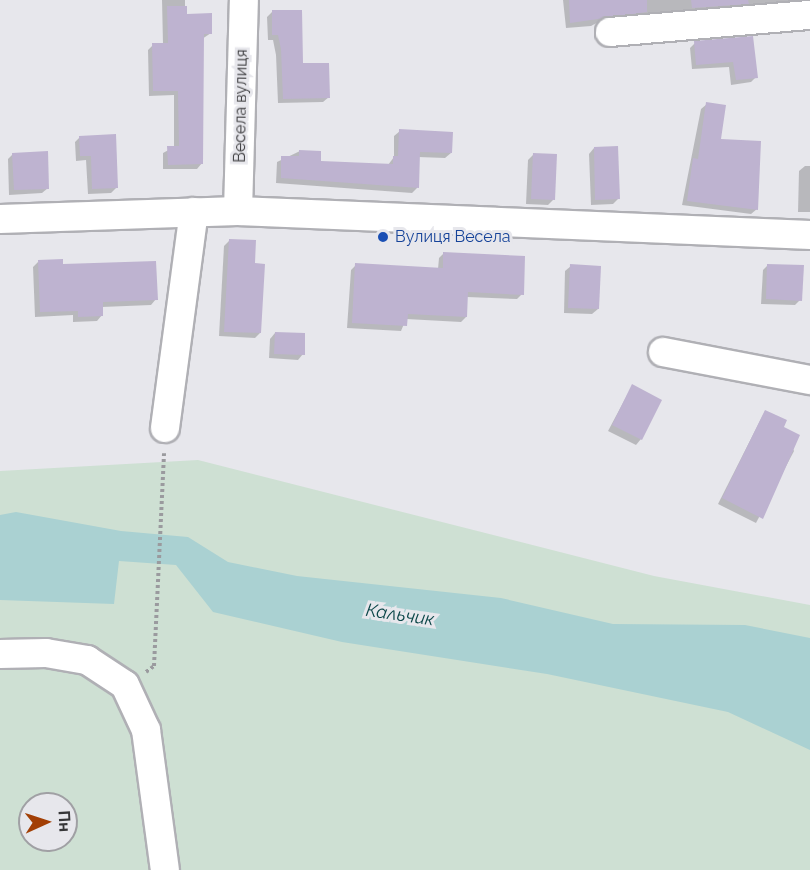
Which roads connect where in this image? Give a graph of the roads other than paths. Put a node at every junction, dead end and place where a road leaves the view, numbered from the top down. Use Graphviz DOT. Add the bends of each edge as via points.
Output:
graph roads {
  1 [pos="244,0"];
  2 [pos="810,15"];
  3 [pos="609,32"];
  4 [pos="194,212"];
  5 [pos="238,212"];
  6 [pos="0,219"];
  7 [pos="810,235"];
  8 [pos="663,352"];
  9 [pos="810,380"];
  10 [pos="165,428"];
  11 [pos="0,654"];
  12 [pos="165,870"];
  1 -- 5 [label="street, Весела вулиця"];
  2 -- 3 [label="street"];
  4 -- 5 [label="street"];
  4 -- 6 [label="street"];
  4 -- 10 [label="street"];
  5 -- 7 [label="street"];
  8 -- 9 [label="street"];
  11 -- 12 [label="street" via="46,653 87,660 125,685 146,730"];
}
